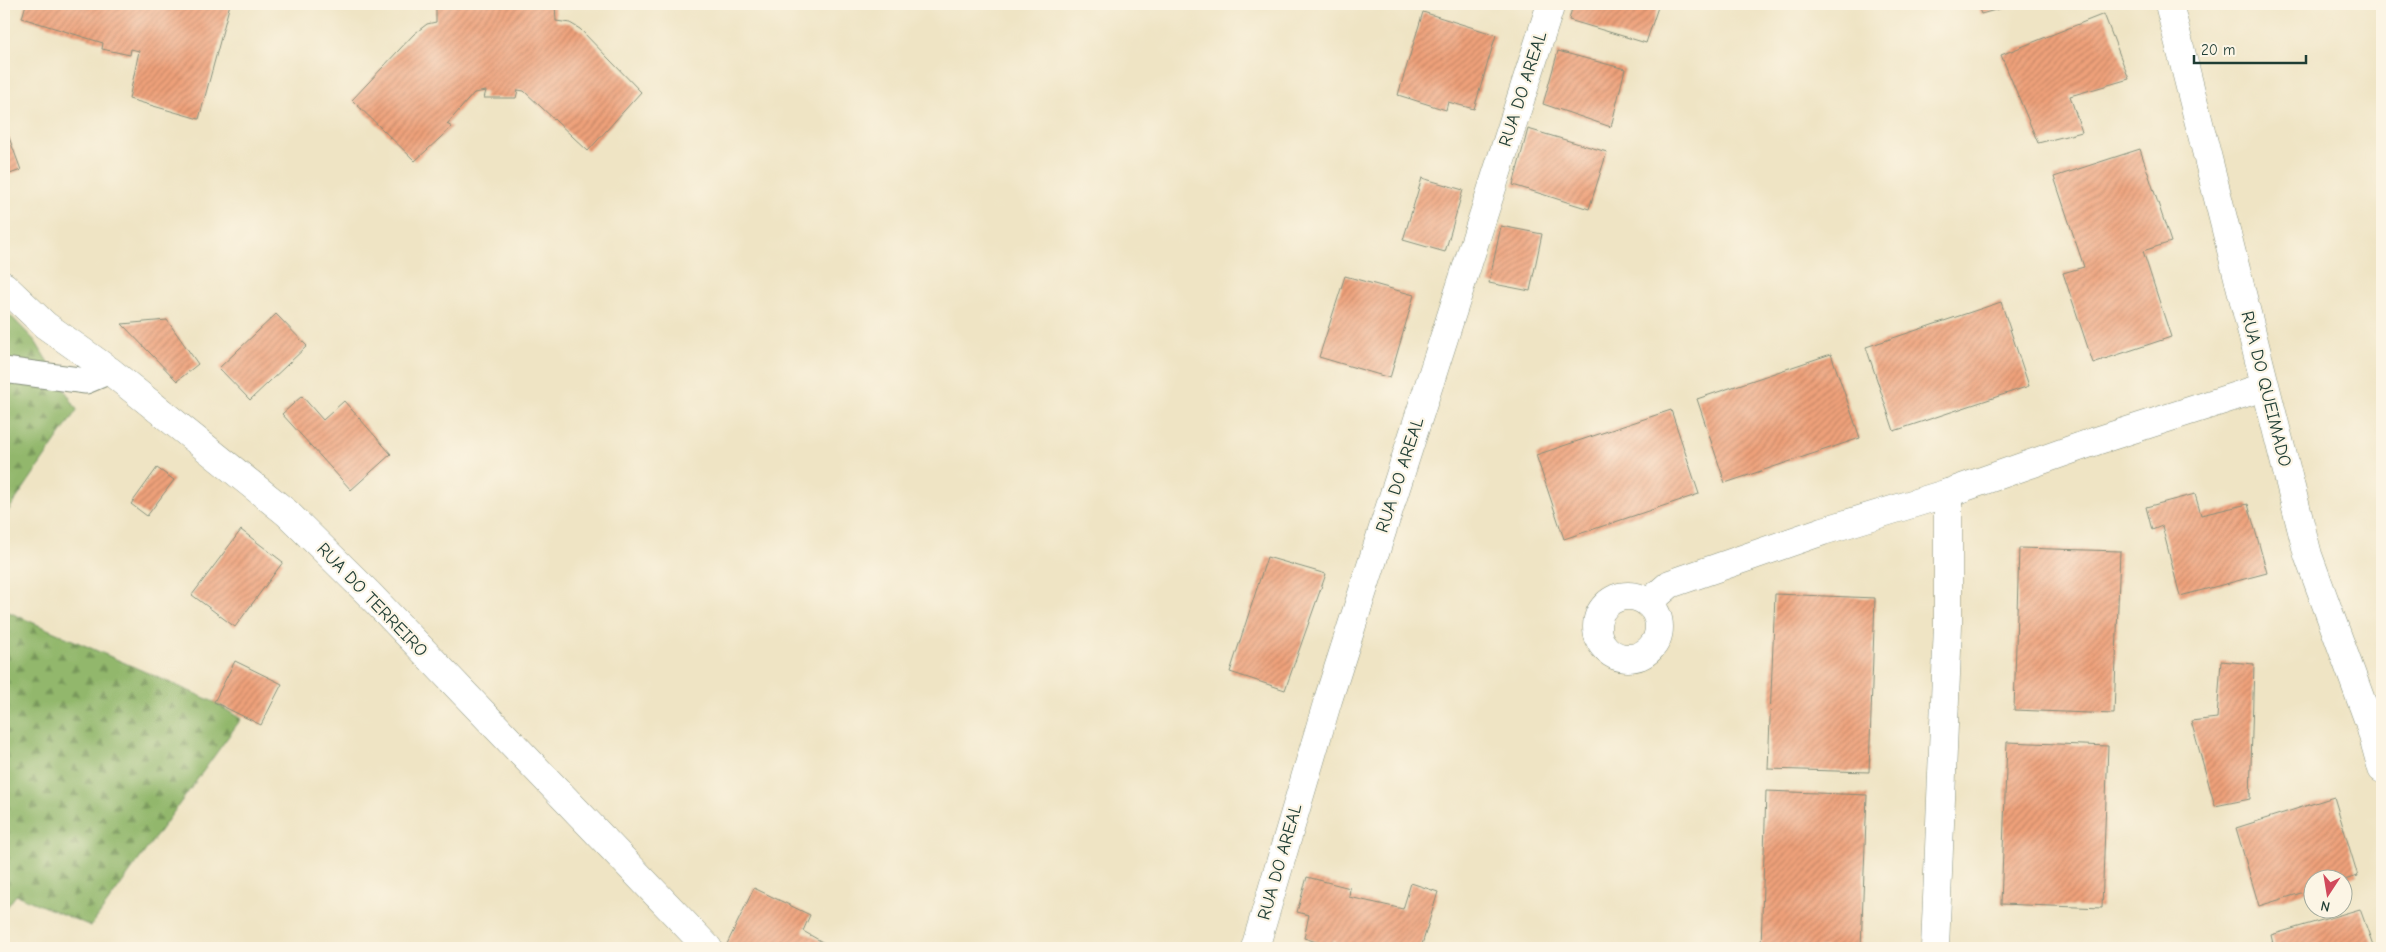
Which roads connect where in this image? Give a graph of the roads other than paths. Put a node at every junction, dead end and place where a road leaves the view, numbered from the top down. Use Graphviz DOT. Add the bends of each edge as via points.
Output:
graph roads {
  1 [pos="1551,4"];
  2 [pos="2169,4"];
  3 [pos="4,286"];
  4 [pos="4,370"];
  5 [pos="110,371"];
  6 [pos="2264,388"];
  7 [pos="1948,494"];
  8 [pos="1648,603"];
  9 [pos="2382,769"];
  10 [pos="708,948"];
  11 [pos="1255,948"];
  12 [pos="1935,948"];
  1 -- 11 [label="street, RUA DO AREAL" via="1328,700"];
  2 -- 6 [label="street, RUA DO QUEIMADO"];
  3 -- 5 [label="street, RUA DO TERREIRO" via="45,325"];
  4 -- 5 [label="street" via="86,381"];
  5 -- 10 [label="street, RUA DO TERREIRO" via="287,513 368,593"];
  6 -- 7 [label="street" via="2096,441"];
  6 -- 9 [label="street, RUA DO QUEIMADO" via="2308,555 2369,722"];
  7 -- 8 [label="street" via="1823,531 1670,584"];
  7 -- 12 [label="street" via="1948,625"];
}
